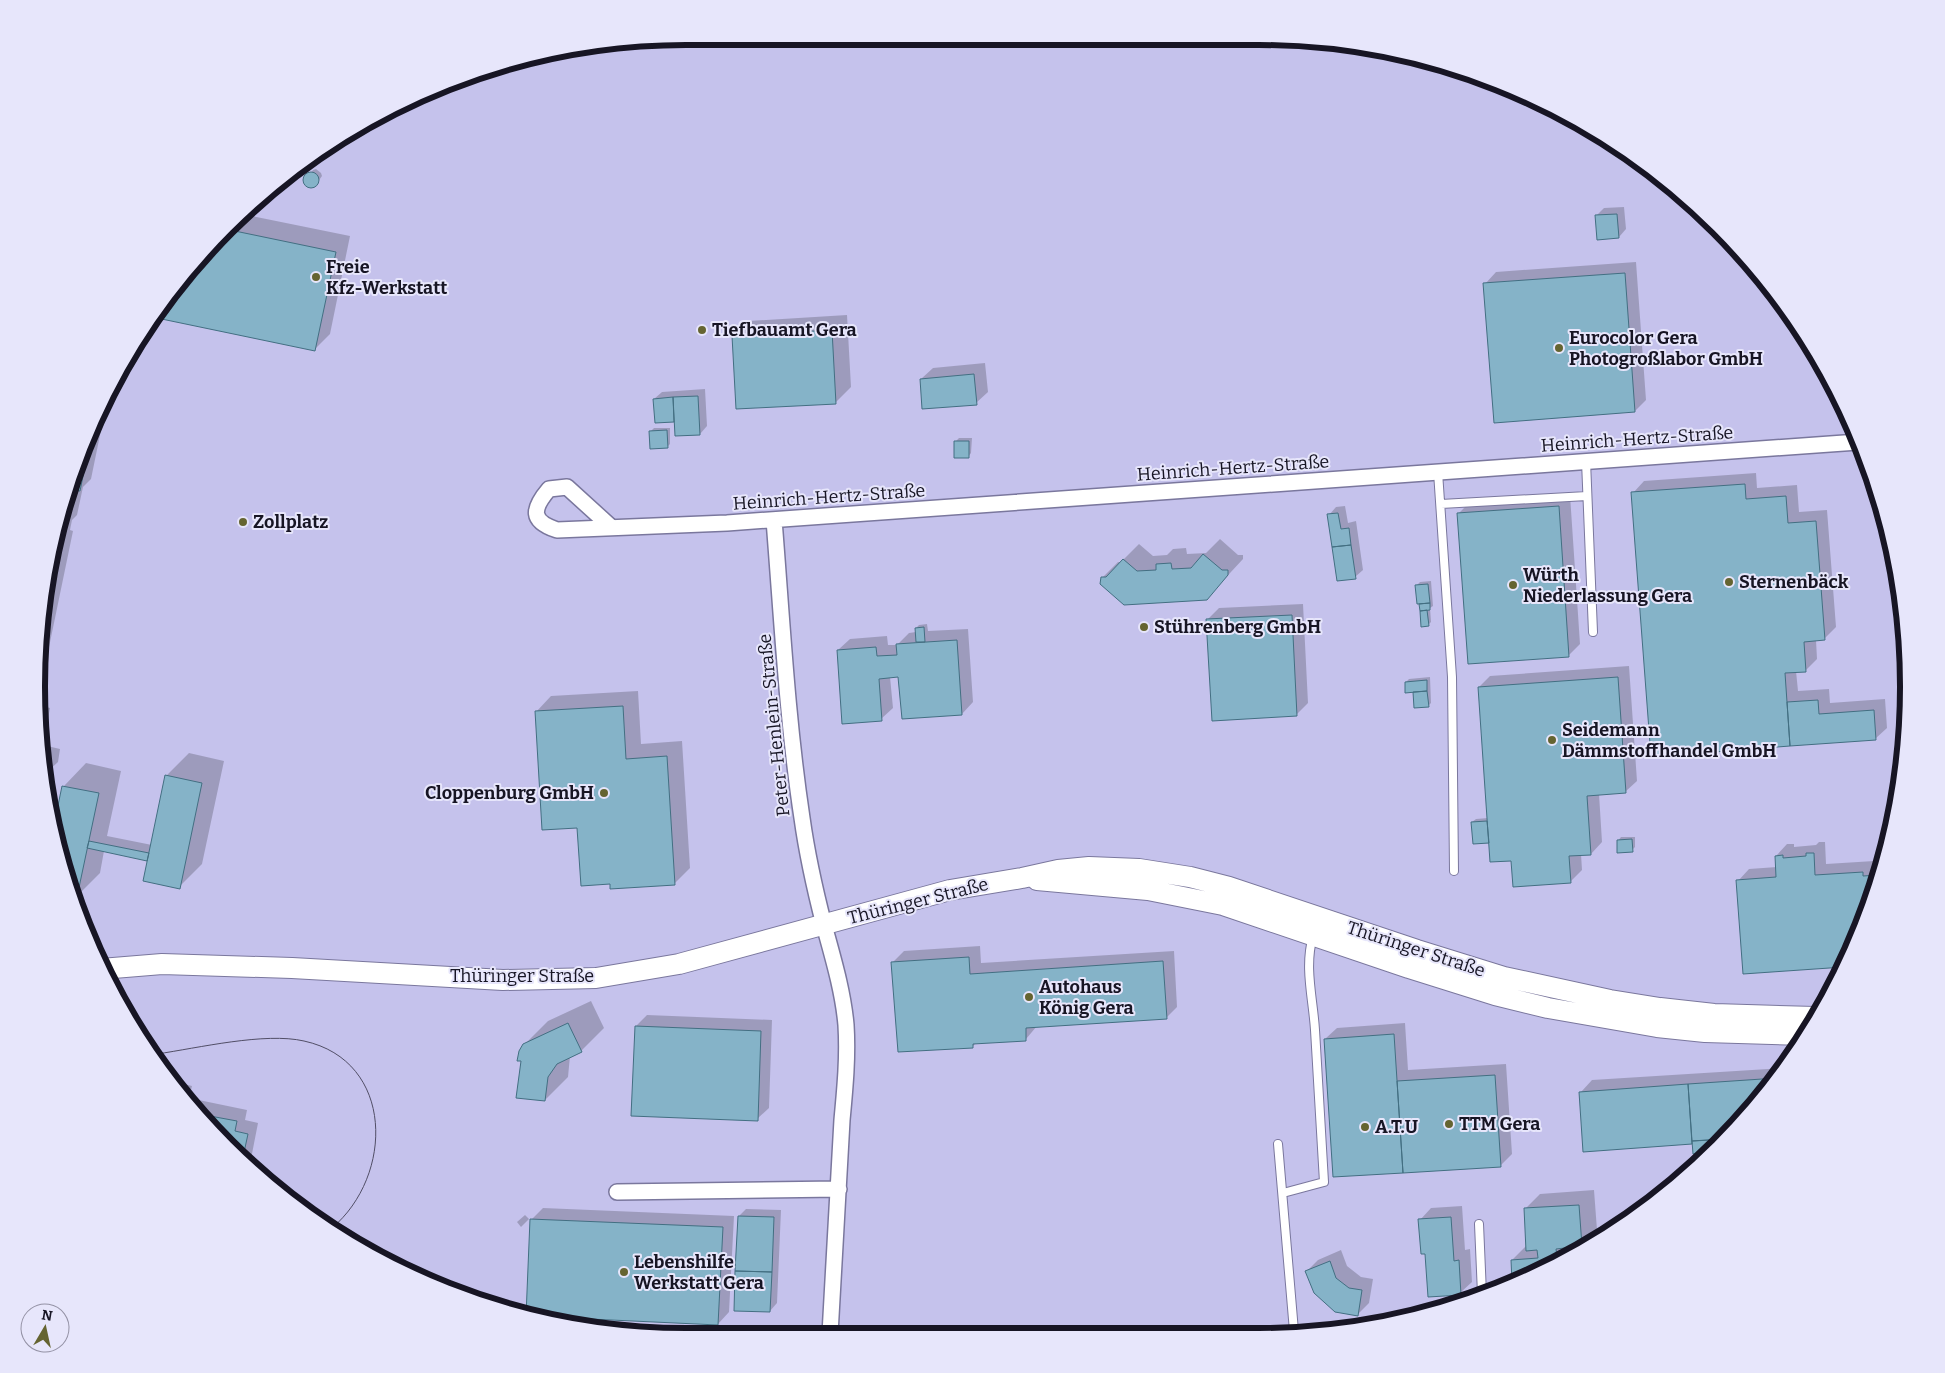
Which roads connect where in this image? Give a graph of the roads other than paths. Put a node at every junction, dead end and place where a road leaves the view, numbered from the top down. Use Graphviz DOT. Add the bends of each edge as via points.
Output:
graph roads {
  1 [pos="1852,442"];
  2 [pos="1586,461"];
  3 [pos="1438,472"];
  4 [pos="1587,496"];
  5 [pos="1441,504"];
  6 [pos="774,520"];
  7 [pos="611,528"];
  8 [pos="1593,632"];
  9 [pos="1454,871"];
  10 [pos="824,924"];
  11 [pos="1316,926"];
  12 [pos="110,967"];
  13 [pos="1808,1017"];
  14 [pos="1797,1035"];
  15 [pos="1278,1144"];
  16 [pos="839,1190"];
  17 [pos="617,1192"];
  18 [pos="1282,1194"];
  19 [pos="1479,1224"];
  20 [pos="1482,1288"];
  21 [pos="1294,1327"];
  22 [pos="830,1328"];
  1 -- 2 [label="street, Heinrich-Hertz-Straße"];
  2 -- 3 [label="street, Heinrich-Hertz-Straße"];
  2 -- 4 [label="lane"];
  3 -- 5 [label="lane"];
  3 -- 6 [label="street, Heinrich-Hertz-Straße"];
  4 -- 5 [label="lane"];
  4 -- 8 [label="lane"];
  5 -- 9 [label="lane" via="1452,677"];
  6 -- 7 [label="street, Heinrich-Hertz-Straße"];
  6 -- 10 [label="street, Peter-Henlein-Straße" via="800,808"];
  10 -- 11 [label="main road, Thüringer Straße" via="950,890 1022,878 1148,890"];
  10 -- 12 [label="main road, Thüringer Straße" via="679,964 596,978 503,980 162,964"];
  10 -- 16 [label="street, Peter-Henlein-Straße" via="846,1024"];
  11 -- 13 [label="main road, Thüringer Straße" via="1417,950 1504,977 1610,1000 1714,1014"];
  11 -- 14 [label="main road, Thüringer Straße" via="1417,971 1557,1010 1686,1030"];
  11 -- 18 [label="lane" via="1308,968 1315,1028 1324,1182"];
  15 -- 18 [label="lane"];
  16 -- 17 [label="street"];
  16 -- 22 [label="street, Peter-Henlein-Straße"];
  18 -- 21 [label="lane"];
  19 -- 20 [label="lane"];
}
